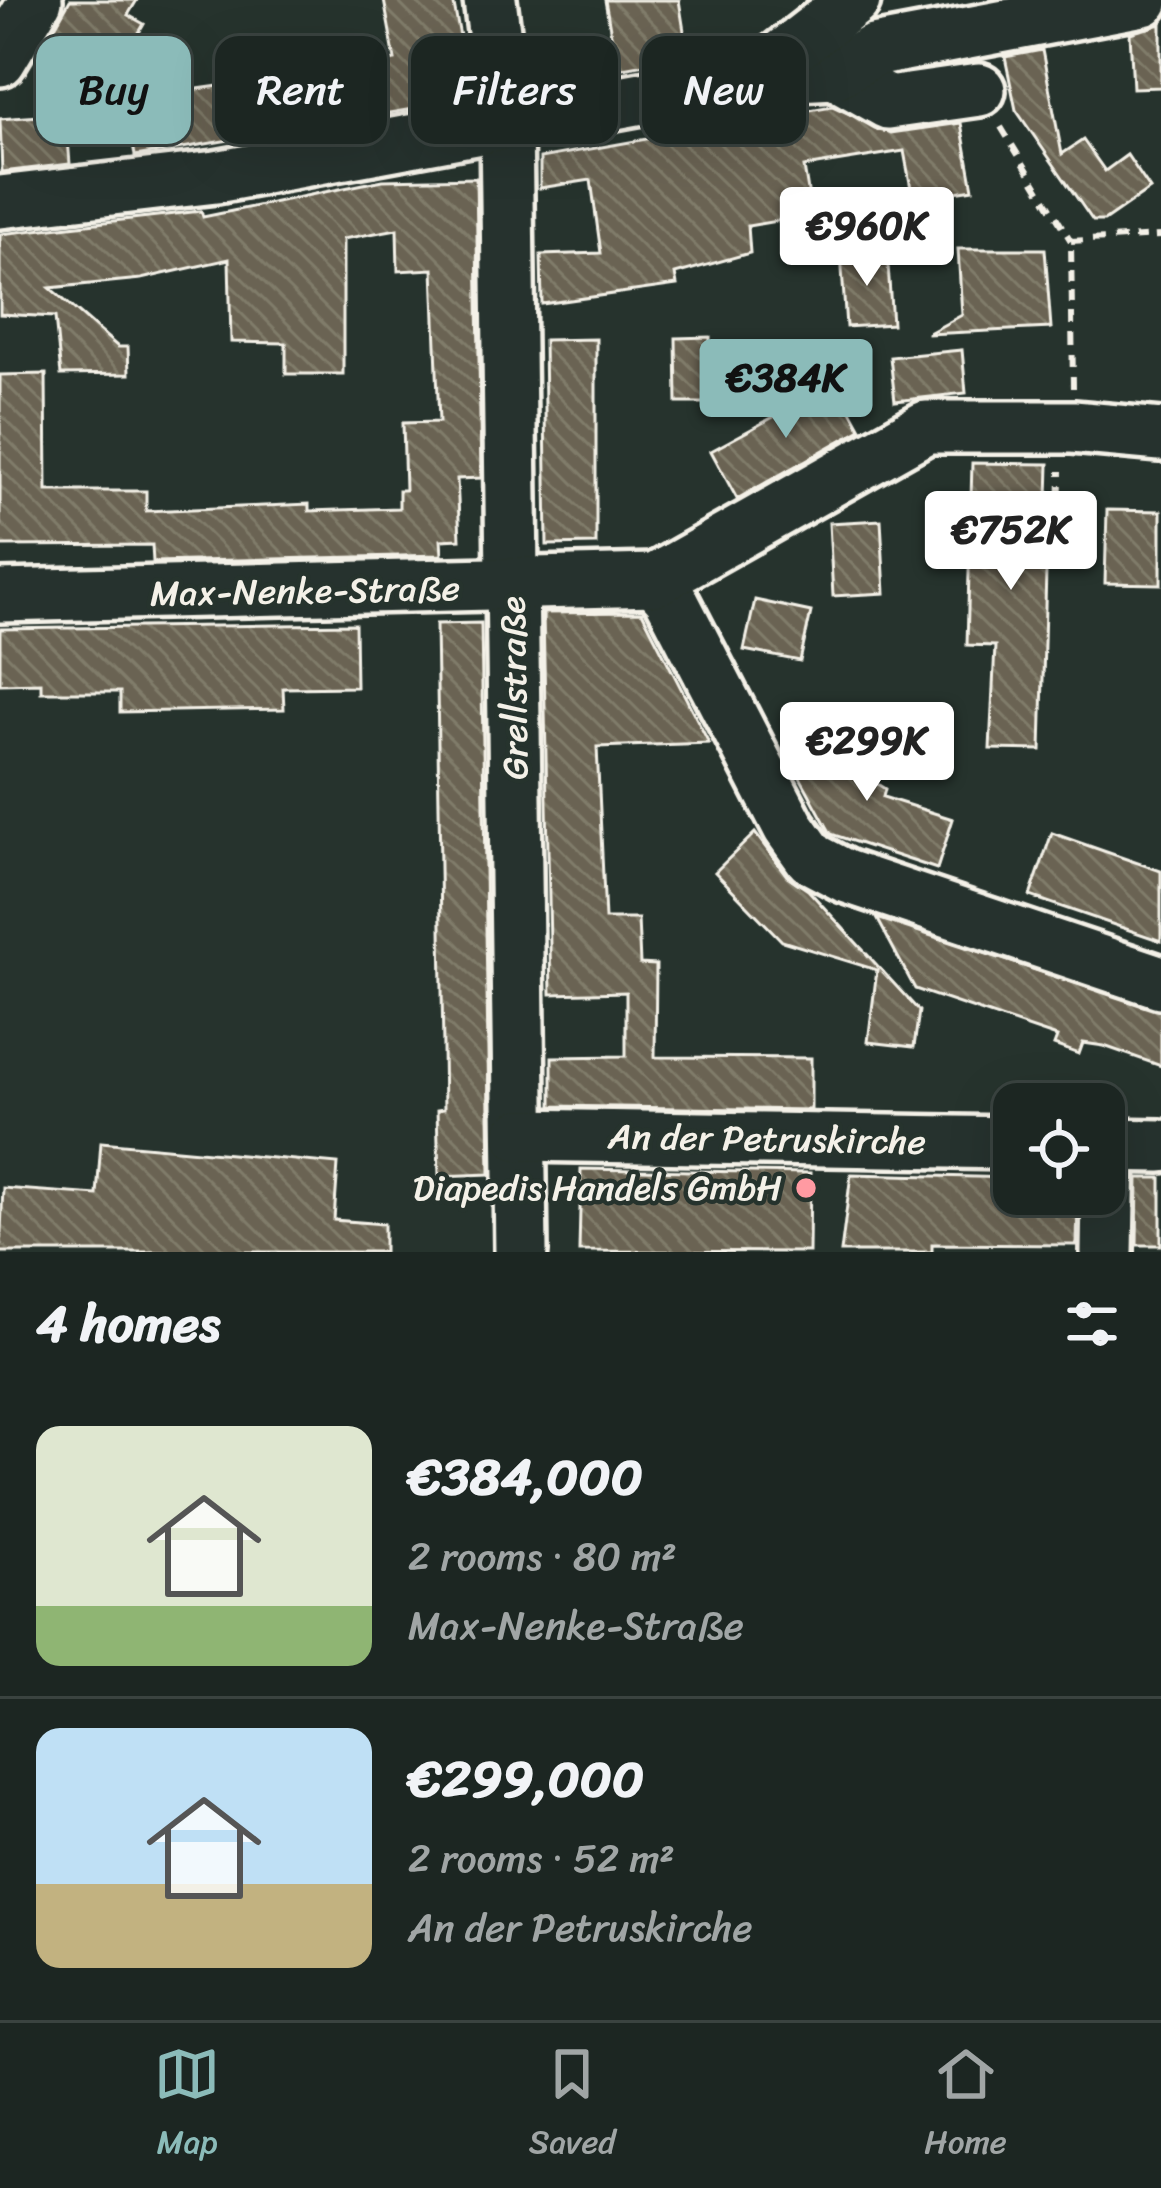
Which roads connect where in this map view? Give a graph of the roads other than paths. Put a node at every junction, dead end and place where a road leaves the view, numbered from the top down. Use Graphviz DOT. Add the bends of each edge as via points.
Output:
graph roads {
  1 [pos="36,0"];
  2 [pos="490,0"];
  3 [pos="854,0"];
  4 [pos="1143,0"];
  5 [pos="495,36"];
  6 [pos="806,37"];
  7 [pos="0,59"];
  8 [pos="835,73"];
  9 [pos="806,74"];
  10 [pos="979,90"];
  11 [pos="411,141"];
  12 [pos="506,144"];
  13 [pos="0,202"];
  14 [pos="1161,435"];
  15 [pos="655,580"];
  16 [pos="513,587"];
  17 [pos="0,596"];
  18 [pos="1161,982"];
  19 [pos="520,1135"];
  20 [pos="993,1143"];
  21 [pos="1125,1145"];
  22 [pos="1161,1146"];
  23 [pos="1107,1215"];
  24 [pos="521,1252"];
  25 [pos="1107,1252"];
  1 -- 7 [label="street"];
  2 -- 5 [label="street, Grellstraße"];
  3 -- 6 [label="street"];
  4 -- 8 [label="street" via="873,51"];
  8 -- 9 [label="street"];
  8 -- 10 [label="street" via="888,103"];
  11 -- 13 [label="street" via="216,177"];
  12 -- 16 [label="street, Grellstraße"];
  14 -- 15 [label="street, Max-Nenke-Straße" via="926,427"];
  15 -- 16 [label="street, Max-Nenke-Straße"];
  15 -- 18 [label="street" via="811,858"];
  16 -- 17 [label="street, Max-Nenke-Straße"];
  16 -- 19 [label="street, Grellstraße"];
  19 -- 20 [label="street, An der Petruskirche"];
  19 -- 24 [label="street, Grellstraße"];
  21 -- 22 [label="street"];
  23 -- 25 [label="street"];
}
